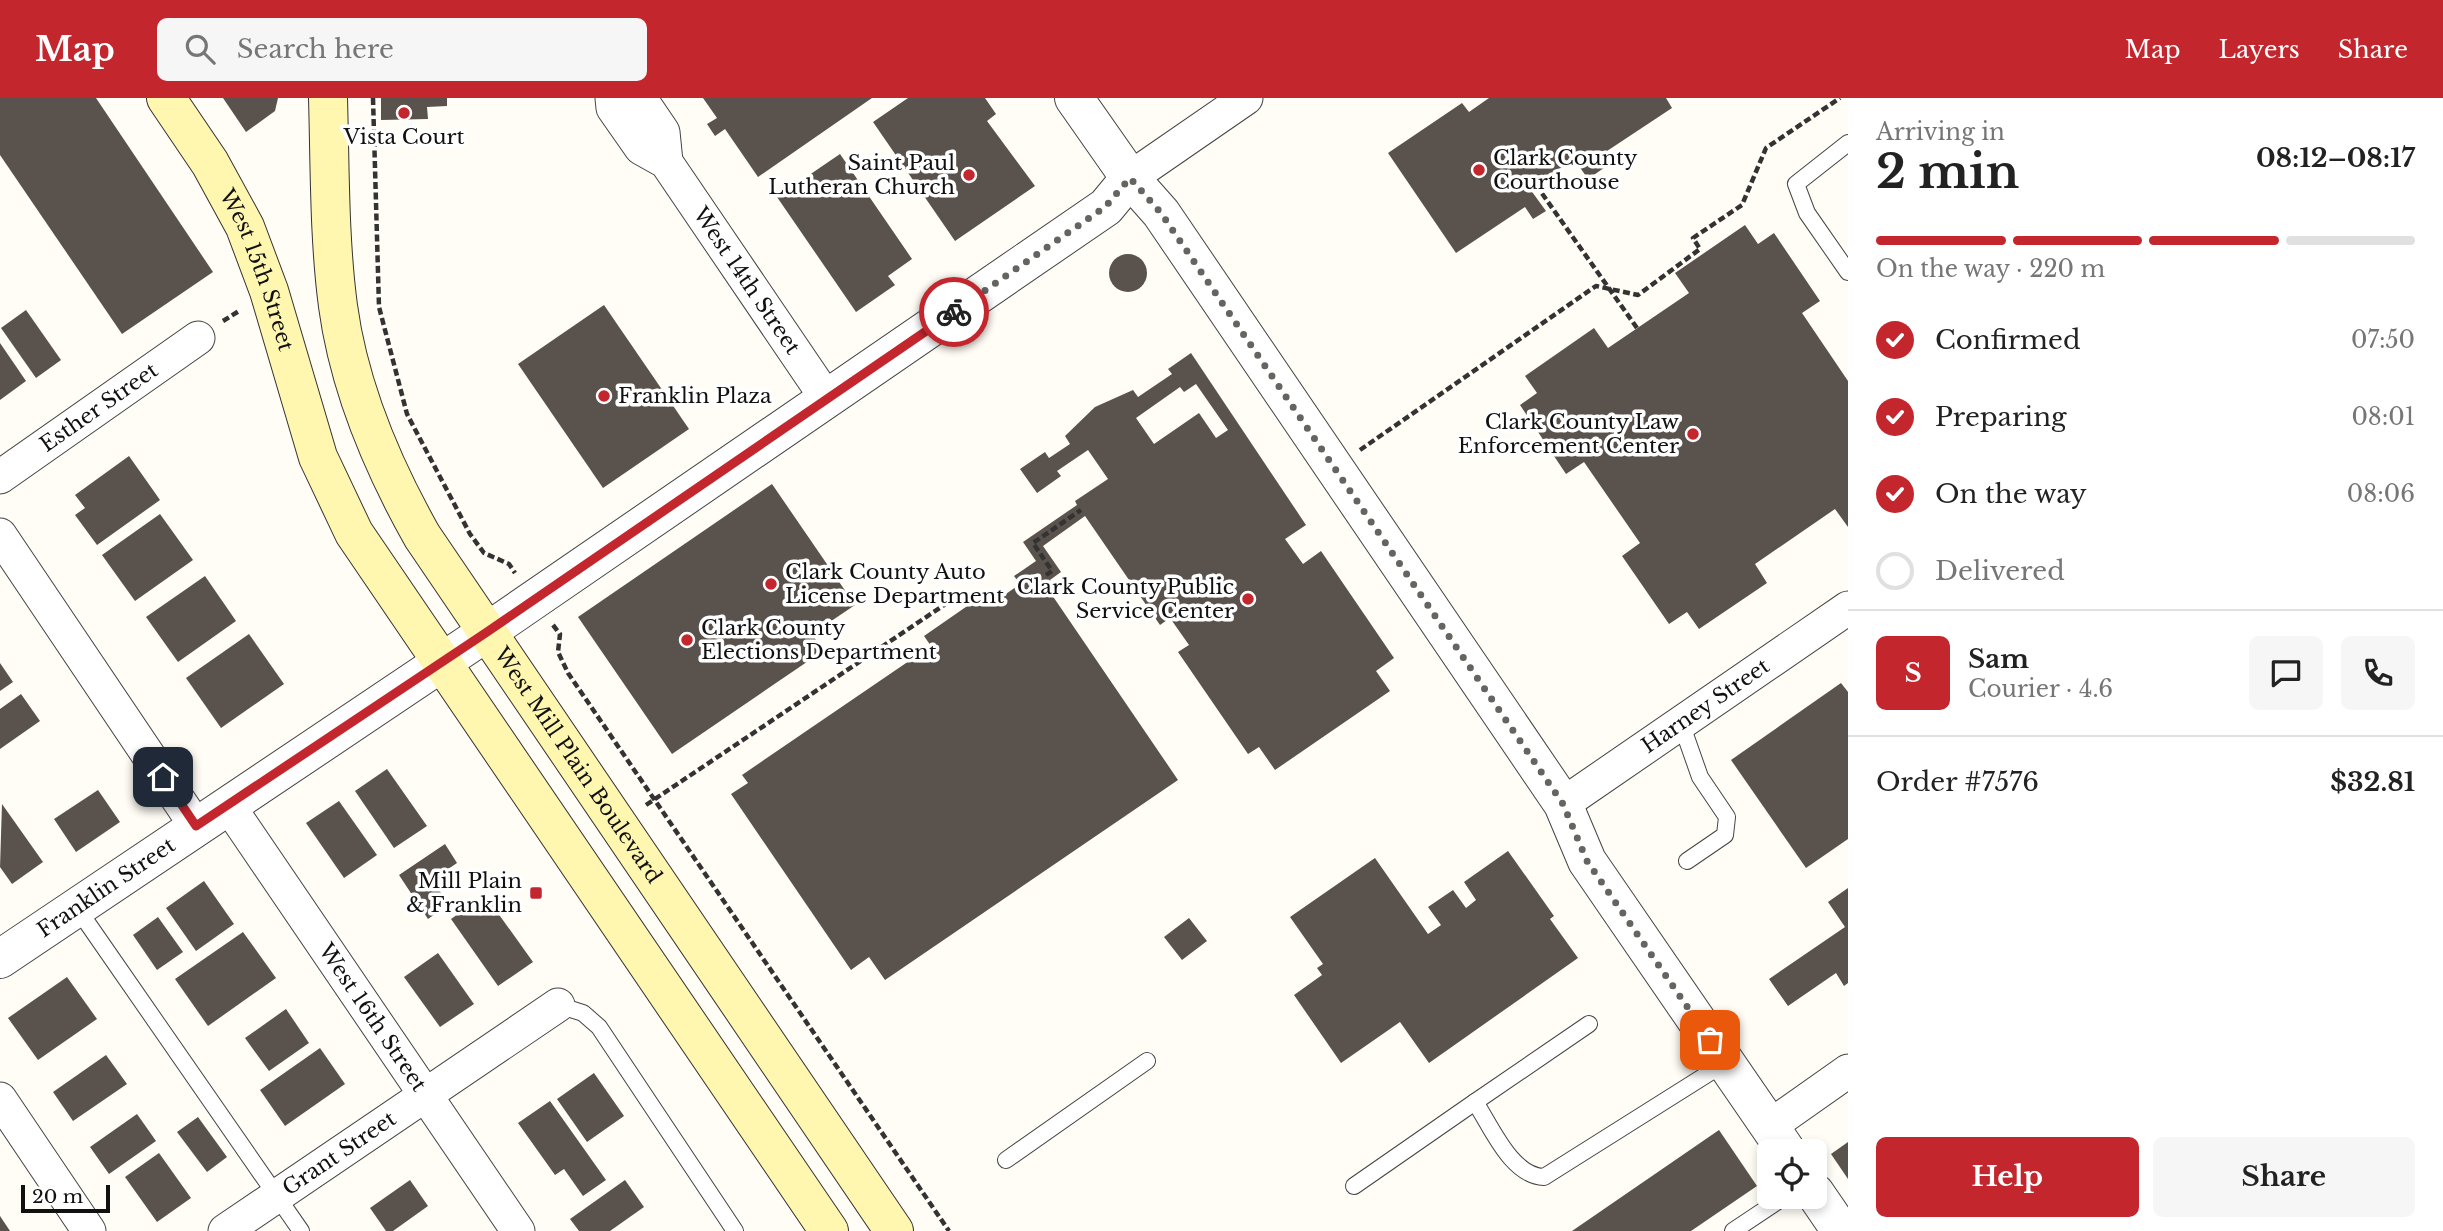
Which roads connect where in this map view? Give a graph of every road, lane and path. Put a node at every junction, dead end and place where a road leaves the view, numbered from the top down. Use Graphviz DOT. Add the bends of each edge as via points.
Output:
graph roads {
  1 [pos="166,98"];
  2 [pos="328,98"];
  3 [pos="373,98"];
  4 [pos="612,98"];
  5 [pos="640,98"];
  6 [pos="1074,98"];
  7 [pos="1246,98"];
  8 [pos="1840,98"];
  9 [pos="1848,143"];
  10 [pos="666,162"];
  11 [pos="1130,178"];
  12 [pos="1536,184"];
  13 [pos="1848,272"];
  14 [pos="269,291"];
  15 [pos="1637,328"];
  16 [pos="198,338"];
  17 [pos="827,399"];
  18 [pos="1333,468"];
  19 [pos="0,477"];
  20 [pos="1081,510"];
  21 [pos="0,535"];
  22 [pos="509,564"];
  23 [pos="1046,575"];
  24 [pos="959,595"];
  25 [pos="1848,608"];
  26 [pos="487,632"];
  27 [pos="560,634"];
  28 [pos="441,663"];
  29 [pos="1681,723"];
  30 [pos="654,800"];
  31 [pos="1563,804"];
  32 [pos="228,805"];
  33 [pos="617,825"];
  34 [pos="196,826"];
  35 [pos="1687,861"];
  36 [pos="76,908"];
  37 [pos="0,959"];
  38 [pos="558,1005"];
  39 [pos="1589,1024"];
  40 [pos="1147,1061"];
  41 [pos="1726,1062"];
  42 [pos="1848,1071"];
  43 [pos="426,1095"];
  44 [pos="0,1098"];
  45 [pos="1475,1101"];
  46 [pos="1778,1139"];
  47 [pos="1006,1160"];
  48 [pos="1354,1186"];
  49 [pos="277,1195"];
  50 [pos="1766,1209"];
  51 [pos="1826,1209"];
  52 [pos="89,1231"];
  53 [pos="225,1231"];
  54 [pos="301,1231"];
  55 [pos="518,1231"];
  56 [pos="735,1231"];
  57 [pos="829,1231"];
  58 [pos="894,1231"];
  59 [pos="948,1231"];
  60 [pos="1733,1231"];
  61 [pos="1841,1231"];
  1 -- 14 [label="main road, West 15th Street" via="210,163 245,228"];
  2 -- 26 [label="main road, West Mill Plain Boulevard" via="338,307 356,387 400,496"];
  3 -- 22 [label="path" via="379,307 407,414 470,534 484,553"];
  4 -- 10 [label="street, West 14th Street" via="613,108 641,148"];
  5 -- 10 [label="street, West 14th Street" via="663,132"];
  6 -- 11 [label="street"];
  7 -- 11 [label="street, Franklin Street"];
  8 -- 18 [label="path" via="1766,148 1741,205 1693,238 1700,249 1638,295 1596,286"];
  9 -- 13 [label="lane" via="1796,184 1807,213"];
  10 -- 17 [label="street, West 14th Street"];
  11 -- 17 [label="street, Franklin Street" via="1105,207"];
  11 -- 18 [label="street" via="1161,213"];
  12 -- 15 [label="path, bridge"];
  14 -- 16 [label="path"];
  14 -- 28 [label="main road, West 15th Street" via="318,457 354,533"];
  16 -- 19 [label="street, Esther Street"];
  17 -- 26 [label="street, Franklin Street"];
  18 -- 31 [label="street"];
  20 -- 23 [label="path" via="1033,543 1052,571"];
  21 -- 34 [label="street"];
  24 -- 30 [label="path"];
  25 -- 29 [label="street, Harney Street"];
  26 -- 28 [label="street, Franklin Street"];
  26 -- 33 [label="main road, West Mill Plain Boulevard"];
  27 -- 30 [label="path" via="558,652 568,673"];
  28 -- 32 [label="street, Franklin Street"];
  28 -- 57 [label="main road"];
  29 -- 31 [label="street, Harney Street"];
  29 -- 35 [label="lane" via="1700,777 1727,817 1725,835"];
  30 -- 33 [label="path"];
  30 -- 59 [label="path"];
  31 -- 41 [label="street" via="1587,861"];
  32 -- 34 [label="street, Franklin Street"];
  32 -- 43 [label="street, West 16th Street"];
  33 -- 58 [label="main road, West Mill Plain Boulevard"];
  34 -- 36 [label="street, Franklin Street"];
  36 -- 37 [label="street, Franklin Street"];
  36 -- 49 [label="lane"];
  38 -- 43 [label="street, Grant Street"];
  38 -- 56 [label="lane" via="583,1013 599,1027"];
  39 -- 45 [label="lane"];
  40 -- 47 [label="lane"];
  41 -- 45 [label="lane" via="1544,1177 1532,1177 1514,1162"];
  41 -- 46 [label="street"];
  42 -- 46 [label="street"];
  43 -- 49 [label="street, Grant Street"];
  43 -- 55 [label="street, West 16th Street"];
  44 -- 52 [label="street"];
  45 -- 48 [label="lane"];
  49 -- 53 [label="street, Grant Street"];
  49 -- 54 [label="lane"];
  50 -- 60 [label="lane"];
  51 -- 61 [label="street"];
}
